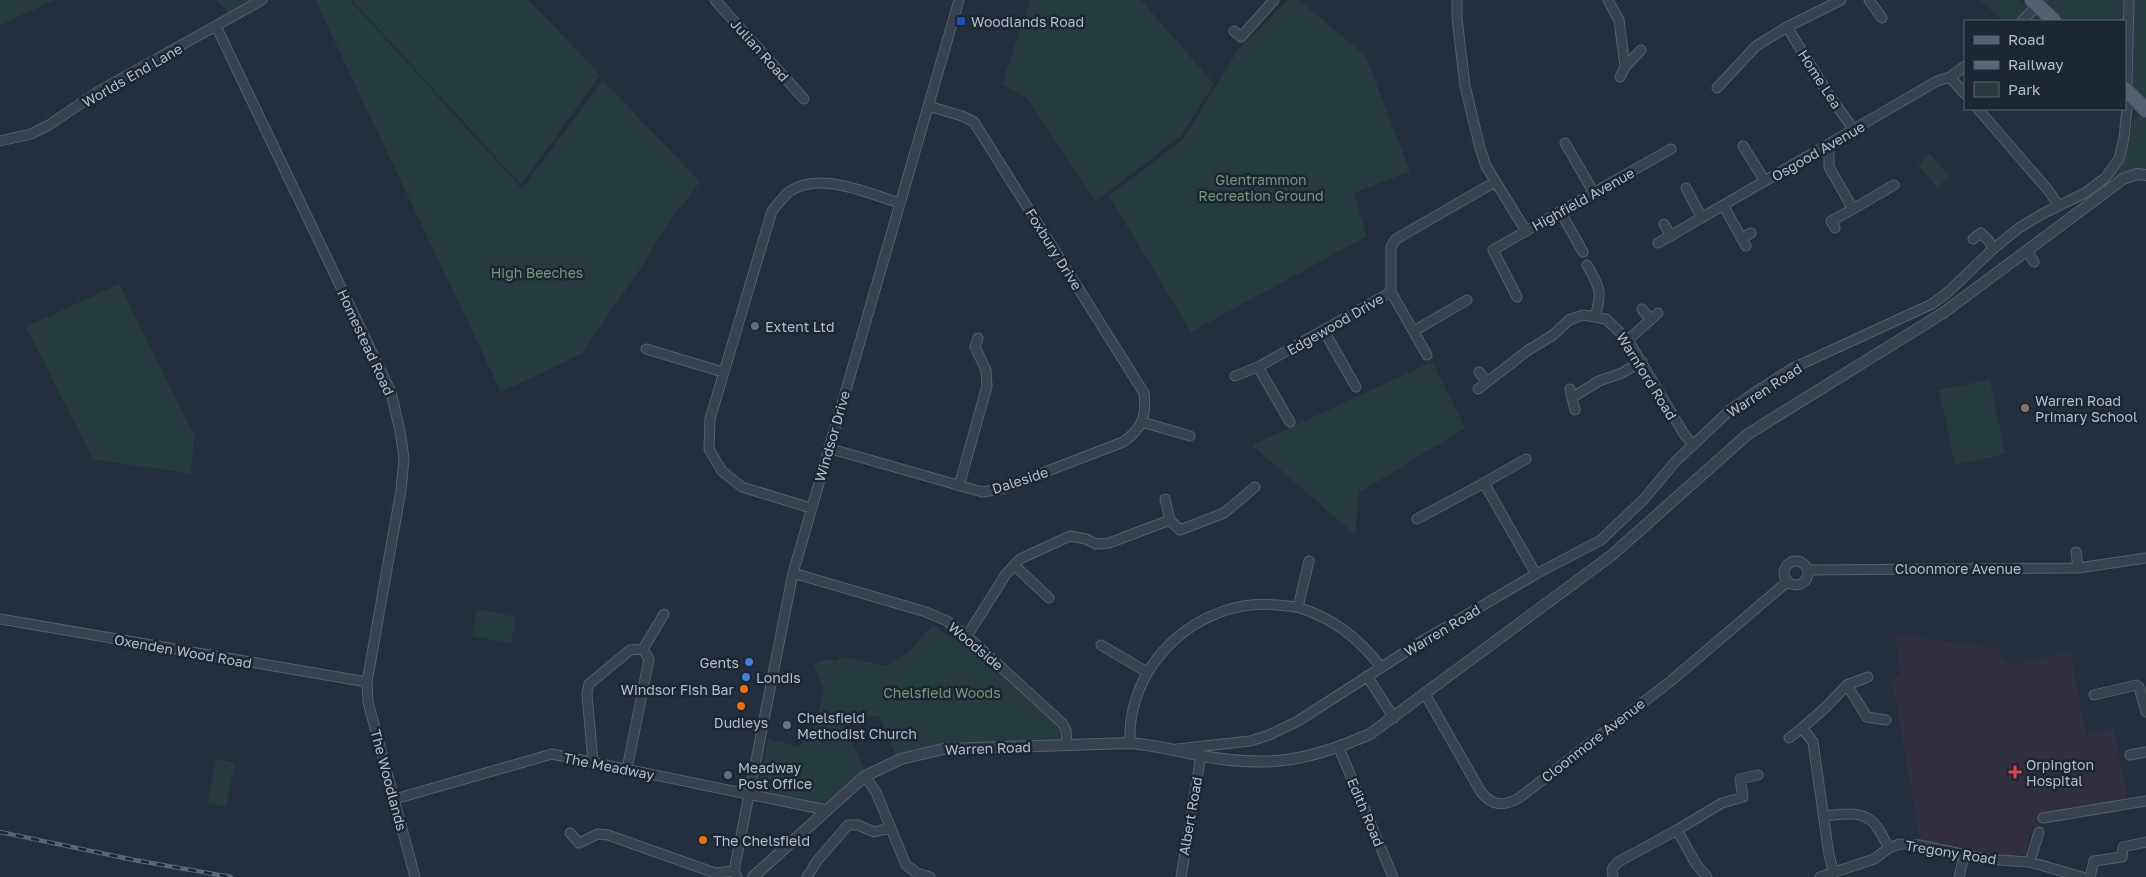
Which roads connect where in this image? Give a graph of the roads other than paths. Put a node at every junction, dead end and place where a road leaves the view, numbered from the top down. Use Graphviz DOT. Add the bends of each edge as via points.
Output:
graph roads {
  1 [pos="262,0"];
  2 [pos="715,0"];
  3 [pos="959,0"];
  4 [pos="1274,0"];
  5 [pos="1457,0"];
  6 [pos="1608,0"];
  7 [pos="1838,0"];
  8 [pos="1869,0"];
  9 [pos="2129,0"];
  10 [pos="2035,3"];
  11 [pos="1876,15"];
  12 [pos="2023,20"];
  13 [pos="2053,20"];
  14 [pos="216,26"];
  15 [pos="1787,27"];
  16 [pos="1234,31"];
  17 [pos="1641,50"];
  18 [pos="1625,67"];
  19 [pos="1964,67"];
  20 [pos="1620,77"];
  21 [pos="1950,77"];
  22 [pos="1717,88"];
  23 [pos="2128,92"];
  24 [pos="1964,93"];
  25 [pos="804,99"];
  26 [pos="928,106"];
  27 [pos="1979,110"];
  28 [pos="2146,110"];
  29 [pos="1854,130"];
  30 [pos="0,141"];
  31 [pos="1565,143"];
  32 [pos="1829,144"];
  33 [pos="1743,146"];
  34 [pos="1671,149"];
  35 [pos="2146,175"];
  36 [pos="1765,181"];
  37 [pos="1495,182"];
  38 [pos="1894,185"];
  39 [pos="1686,188"];
  40 [pos="1594,193"];
  41 [pos="900,203"];
  42 [pos="1723,205"];
  43 [pos="2059,206"];
  44 [pos="1853,209"];
  45 [pos="1561,213"];
  46 [pos="1702,218"];
  47 [pos="1664,224"];
  48 [pos="1835,228"];
  49 [pos="1526,231"];
  50 [pos="1751,233"];
  51 [pos="1670,236"];
  52 [pos="1973,238"];
  53 [pos="1658,243"];
  54 [pos="1993,249"];
  55 [pos="2027,251"];
  56 [pos="1583,252"];
  57 [pos="2034,262"];
  58 [pos="1587,265"];
  59 [pos="1391,292"];
  60 [pos="1517,297"];
  61 [pos="1467,300"];
  62 [pos="1642,308"];
  63 [pos="1658,314"];
  64 [pos="1595,316"];
  65 [pos="1650,319"];
  66 [pos="1324,331"];
  67 [pos="1414,331"];
  68 [pos="978,338"];
  69 [pos="1628,340"];
  70 [pos="646,350"];
  71 [pos="1427,356"];
  72 [pos="1642,361"];
  73 [pos="1258,368"];
  74 [pos="723,372"];
  75 [pos="1479,372"];
  76 [pos="1235,376"];
  77 [pos="1487,382"];
  78 [pos="1356,387"];
  79 [pos="1478,389"];
  80 [pos="1575,410"];
  81 [pos="1142,422"];
  82 [pos="1290,422"];
  83 [pos="1190,436"];
  84 [pos="1693,445"];
  85 [pos="828,448"];
  86 [pos="1526,458"];
  87 [pos="1484,482"];
  88 [pos="959,486"];
  89 [pos="1250,488"];
  90 [pos="1165,499"];
  91 [pos="811,508"];
  92 [pos="1417,518"];
  93 [pos="1170,520"];
  94 [pos="2076,552"];
  95 [pos="2146,558"];
  96 [pos="1309,560"];
  97 [pos="1014,566"];
  98 [pos="2078,568"];
  99 [pos="1808,570"];
  100 [pos="793,573"];
  101 [pos="1536,574"];
  102 [pos="1787,582"];
  103 [pos="1049,598"];
  104 [pos="1298,607"];
  105 [pos="664,614"];
  106 [pos="0,619"];
  107 [pos="968,636"];
  108 [pos="1101,645"];
  109 [pos="643,649"];
  110 [pos="1381,667"];
  111 [pos="1148,672"];
  112 [pos="1368,676"];
  113 [pos="1868,677"];
  114 [pos="367,682"];
  115 [pos="1847,685"];
  116 [pos="1425,694"];
  117 [pos="2094,695"];
  118 [pos="2146,712"];
  119 [pos="1394,718"];
  120 [pos="1886,720"];
  121 [pos="1802,728"];
  122 [pos="1789,738"];
  123 [pos="1130,743"];
  124 [pos="1067,745"];
  125 [pos="1339,748"];
  126 [pos="1177,750"];
  127 [pos="2146,752"];
  128 [pos="2130,755"];
  129 [pos="1202,756"];
  130 [pos="593,762"];
  131 [pos="627,769"];
  132 [pos="1758,775"];
  133 [pos="866,776"];
  134 [pos="750,795"];
  135 [pos="395,799"];
  136 [pos="2146,801"];
  137 [pos="826,810"];
  138 [pos="1825,816"];
  139 [pos="2043,818"];
  140 [pos="890,828"];
  141 [pos="1678,830"];
  142 [pos="2039,832"];
  143 [pos="570,833"];
  144 [pos="2146,842"];
  145 [pos="1889,848"];
  146 [pos="1964,856"];
  147 [pos="2030,862"];
  148 [pos="2049,872"];
  149 [pos="1834,873"];
  150 [pos="736,874"];
  151 [pos="415,877"];
  152 [pos="726,877"];
  153 [pos="752,877"];
  154 [pos="807,877"];
  155 [pos="930,877"];
  156 [pos="1181,877"];
  157 [pos="1393,877"];
  158 [pos="1613,877"];
  159 [pos="1707,877"];
  160 [pos="1820,877"];
  161 [pos="1959,877"];
  162 [pos="2082,877"];
  163 [pos="2090,877"];
  1 -- 14 [label="street, Worlds End Lane"];
  2 -- 25 [label="street, Julian Road"];
  3 -- 26 [label="street, Windsor Drive"];
  4 -- 16 [label="street" via="1241,36"];
  5 -- 37 [label="street, Highfield Avenue" via="1466,86 1480,148"];
  6 -- 18 [label="street" via="1619,20"];
  7 -- 15 [label="street"];
  8 -- 11 [label="street"];
  9 -- 23 [label="street, Warren Road"];
  10 -- 12 [label="street"];
  10 -- 13 [label="main road"];
  14 -- 30 [label="street, Worlds End Lane" via="99,91 49,125"];
  14 -- 114 [label="street, Homestead Road" via="391,392 400,431 404,458 401,490"];
  15 -- 22 [label="street" via="1756,46"];
  15 -- 29 [label="street, Home Lea"];
  17 -- 18 [label="street"];
  18 -- 20 [label="street"];
  19 -- 21 [label="street, Osgood Avenue"];
  21 -- 24 [label="street"];
  21 -- 29 [label="street, Osgood Avenue" via="1937,81"];
  23 -- 28 [label="main road"];
  23 -- 43 [label="street, Warren Road" via="2124,138 2116,166 2085,194"];
  26 -- 41 [label="street, Windsor Drive"];
  26 -- 81 [label="street, Foxbury Drive" via="974,122 1144,393 1146,407"];
  27 -- 43 [label="street"];
  29 -- 32 [label="street, Osgood Avenue"];
  31 -- 40 [label="street"];
  32 -- 36 [label="street, Osgood Avenue"];
  32 -- 44 [label="street" via="1829,167"];
  33 -- 36 [label="street"];
  34 -- 40 [label="street, Highfield Avenue"];
  35 -- 55 [label="street, Warren Road" via="2136,174 2123,179"];
  36 -- 42 [label="street, Osgood Avenue"];
  37 -- 49 [label="street, Highfield Avenue"];
  37 -- 59 [label="street, Edgewood Drive" via="1396,239 1391,247"];
  38 -- 44 [label="street"];
  39 -- 46 [label="street"];
  40 -- 45 [label="street, Highfield Avenue"];
  41 -- 74 [label="street" via="834,184 812,184 790,192 772,211"];
  41 -- 85 [label="street, Windsor Drive"];
  42 -- 46 [label="street, Osgood Avenue"];
  42 -- 50 [label="street" via="1744,242"];
  43 -- 54 [label="street, Warren Road" via="2027,222"];
  44 -- 48 [label="street" via="1831,221"];
  45 -- 49 [label="street, Highfield Avenue"];
  45 -- 56 [label="street"];
  46 -- 51 [label="street, Osgood Avenue"];
  47 -- 51 [label="street"];
  49 -- 60 [label="street" via="1493,250"];
  51 -- 53 [label="street, Osgood Avenue"];
  52 -- 54 [label="street" via="1981,232"];
  54 -- 84 [label="street, Warren Road" via="1932,304 1793,368 1730,410"];
  55 -- 57 [label="street"];
  55 -- 116 [label="street, Warren Road" via="1940,315 1748,434 1612,555"];
  58 -- 64 [label="street" via="1600,291"];
  59 -- 66 [label="street, Edgewood Drive"];
  59 -- 67 [label="street"];
  61 -- 67 [label="street"];
  62 -- 65 [label="street"];
  63 -- 65 [label="street"];
  64 -- 69 [label="street, Warnford Road" via="1606,319"];
  64 -- 77 [label="street" via="1583,315 1569,320"];
  65 -- 69 [label="street"];
  66 -- 73 [label="street, Edgewood Drive"];
  66 -- 78 [label="street"];
  67 -- 71 [label="street"];
  68 -- 88 [label="street" via="975,348 986,370 987,386"];
  69 -- 72 [label="street, Warnford Road"];
  70 -- 74 [label="street"];
  72 -- 80 [label="street" via="1622,373 1572,393"];
  72 -- 84 [label="street, Warnford Road"];
  73 -- 76 [label="street, Edgewood Drive"];
  73 -- 82 [label="street"];
  74 -- 91 [label="street" via="710,419 709,448 722,471 742,487"];
  75 -- 77 [label="street"];
  77 -- 79 [label="street"];
  81 -- 83 [label="street"];
  81 -- 88 [label="street, Daleside" via="1136,433 1124,442 1001,489 982,492"];
  84 -- 101 [label="street, Warren Road" via="1601,540"];
  85 -- 88 [label="street, Daleside"];
  85 -- 91 [label="street, Windsor Drive"];
  86 -- 87 [label="street"];
  87 -- 92 [label="street"];
  87 -- 101 [label="street"];
  89 -- 93 [label="street" via="1224,513 1180,530"];
  90 -- 93 [label="street"];
  91 -- 100 [label="street, Windsor Drive"];
  93 -- 97 [label="street" via="1109,543 1096,544 1070,536 1020,559"];
  94 -- 98 [label="street"];
  95 -- 98 [label="street, Cloonmore Avenue"];
  96 -- 104 [label="street"];
  97 -- 103 [label="street"];
  97 -- 107 [label="street"];
  98 -- 99 [label="street, Cloonmore Avenue"];
  99 -- 102 [label="street, Cloonmore Avenue" via="1808,578 1803,584 1795,586"];
  99 -- 102 [label="street, Cloonmore Avenue" via="1804,563 1792,562 1784,570"];
  100 -- 107 [label="street, Woodside" via="926,612 947,621"];
  100 -- 134 [label="street, Windsor Drive"];
  101 -- 110 [label="street, Warren Road"];
  102 -- 116 [label="street, Cloonmore Avenue" via="1672,680 1508,804 1492,803 1481,792"];
  104 -- 110 [label="street" via="1349,632"];
  104 -- 111 [label="street" via="1262,604 1230,609 1202,620 1180,634"];
  105 -- 109 [label="street"];
  106 -- 114 [label="street, Oxenden Wood Road"];
  107 -- 124 [label="street, Woodside" via="1062,723"];
  108 -- 111 [label="street"];
  109 -- 130 [label="street" via="630,650 589,684 586,694"];
  109 -- 131 [label="street" via="649,659"];
  110 -- 112 [label="street, Warren Road"];
  111 -- 123 [label="street" via="1135,698 1129,727"];
  112 -- 119 [label="street"];
  112 -- 126 [label="street, Warren Road" via="1298,721 1269,735 1250,741"];
  113 -- 115 [label="street"];
  114 -- 135 [label="street, The Woodlands" via="368,702"];
  115 -- 120 [label="street" via="1868,718"];
  115 -- 121 [label="street"];
  116 -- 119 [label="street, Warren Road"];
  117 -- 118 [label="street" via="2136,685"];
  119 -- 125 [label="street, Warren Road" via="1370,734"];
  121 -- 122 [label="street"];
  121 -- 138 [label="street" via="1813,742"];
  123 -- 124 [label="street, Warren Road"];
  123 -- 126 [label="street, Warren Road"];
  124 -- 133 [label="street, Warren Road" via="943,749 901,759"];
  125 -- 129 [label="street, Warren Road" via="1302,759 1265,762"];
  125 -- 157 [label="street, Edith Road"];
  126 -- 129 [label="street, Warren Road"];
  127 -- 128 [label="street"];
  129 -- 156 [label="street, Albert Road"];
  130 -- 131 [label="street, The Meadway"];
  130 -- 135 [label="street, The Meadway" via="552,754"];
  131 -- 134 [label="street, The Meadway"];
  132 -- 141 [label="street" via="1740,779 1743,797 1722,803"];
  133 -- 137 [label="street, Warren Road"];
  133 -- 140 [label="street"];
  134 -- 137 [label="street, The Meadway"];
  134 -- 150 [label="street, Windsor Drive"];
  135 -- 151 [label="street, The Woodlands"];
  136 -- 139 [label="street"];
  137 -- 153 [label="street, Warren Road"];
  138 -- 145 [label="street" via="1852,813 1867,816 1877,826"];
  138 -- 149 [label="street"];
  140 -- 154 [label="street" via="874,832 858,824 848,825 817,860"];
  140 -- 155 [label="street" via="906,864 916,873"];
  141 -- 158 [label="street" via="1618,862 1612,870"];
  141 -- 159 [label="street" via="1696,864"];
  142 -- 147 [label="street"];
  143 -- 150 [label="street" via="579,843 598,834 608,835 714,873"];
  144 -- 163 [label="street" via="2123,847 2122,857 2094,861"];
  145 -- 146 [label="street, Tregony Road" via="1900,844 1920,845"];
  145 -- 149 [label="street, Tregony Road" via="1874,859"];
  146 -- 147 [label="street, Tregony Road"];
  146 -- 161 [label="street"];
  147 -- 148 [label="street, Tregony Road"];
  148 -- 162 [label="street, Tregony Road"];
  149 -- 160 [label="street, Tregony Road"];
  150 -- 152 [label="street"];
}
